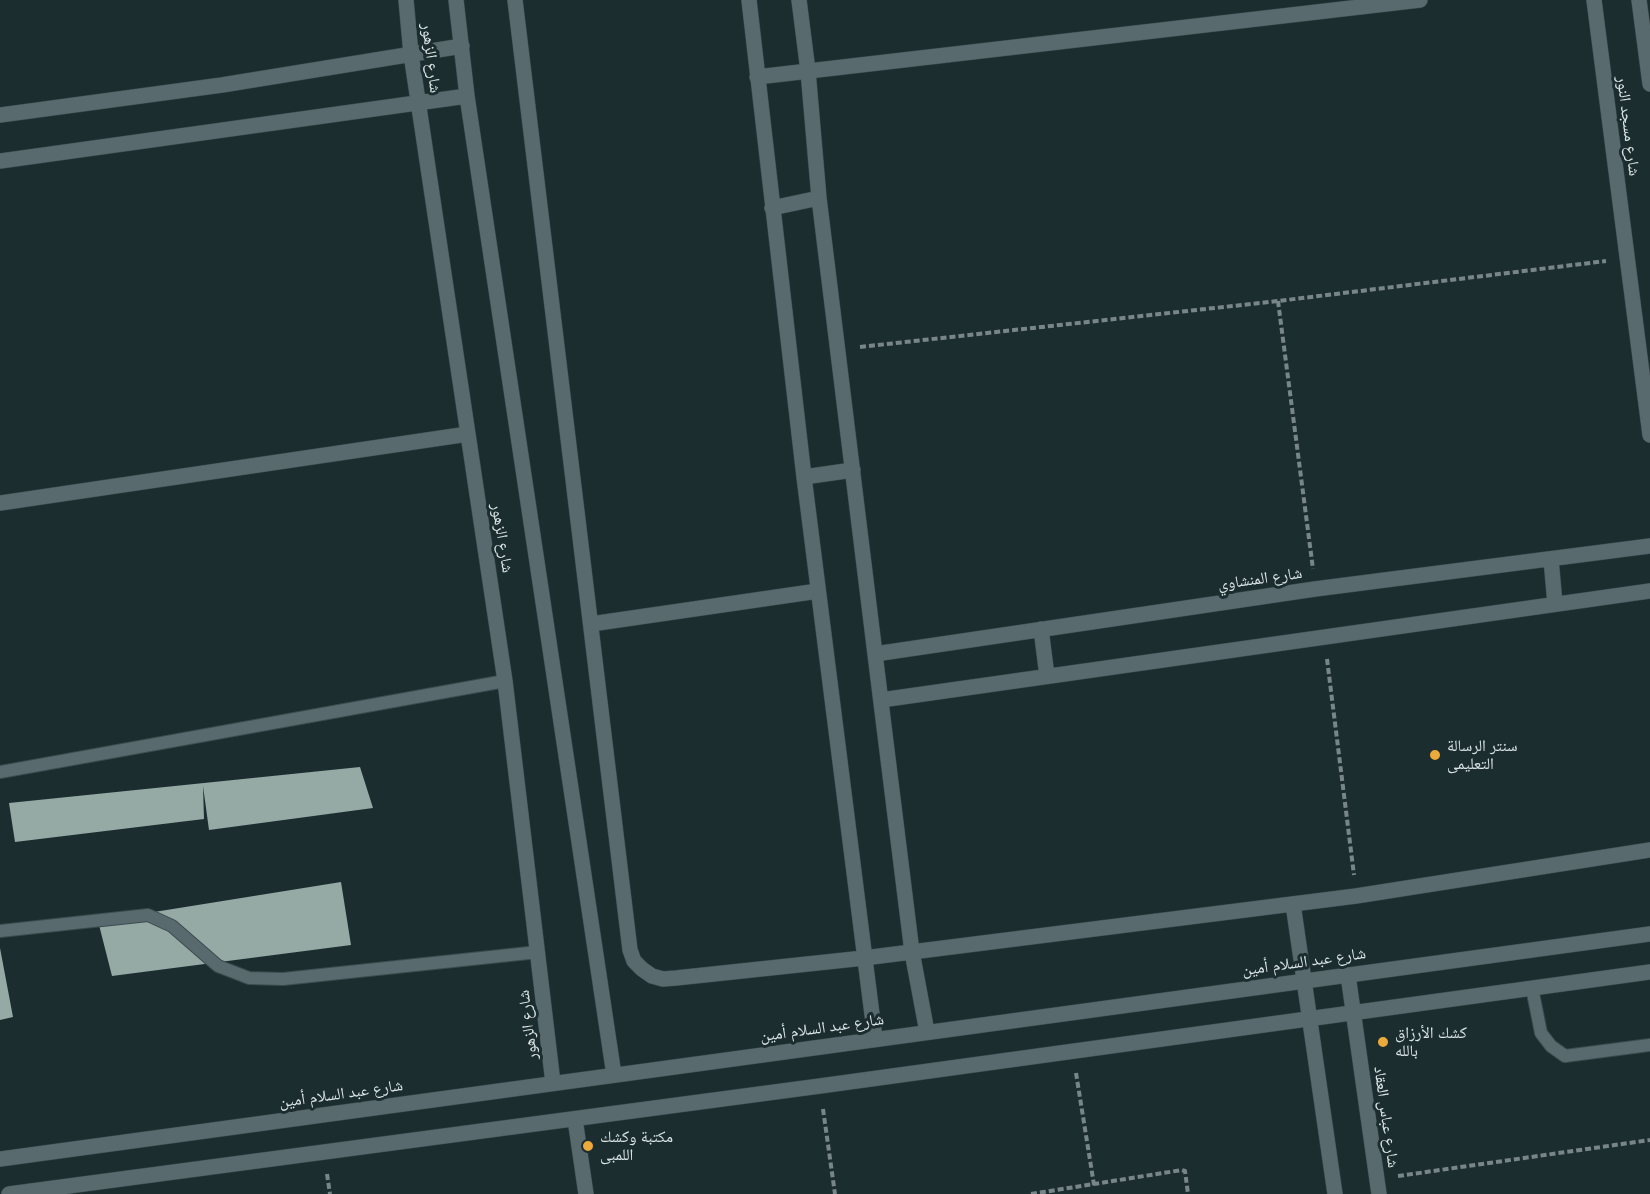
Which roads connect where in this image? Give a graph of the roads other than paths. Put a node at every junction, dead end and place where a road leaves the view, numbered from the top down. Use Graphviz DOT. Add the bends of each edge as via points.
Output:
graph roads {
  1 [pos="406,0"];
  2 [pos="456,0"];
  3 [pos="515,0"];
  4 [pos="748,0"];
  5 [pos="799,0"];
  6 [pos="1420,0"];
  7 [pos="1594,0"];
  8 [pos="1639,0"];
  9 [pos="462,46"];
  10 [pos="411,54"];
  11 [pos="808,72"];
  12 [pos="757,77"];
  13 [pos="1650,84"];
  14 [pos="467,96"];
  15 [pos="419,103"];
  16 [pos="0,115"];
  17 [pos="0,161"];
  18 [pos="819,198"];
  19 [pos="772,208"];
  20 [pos="468,434"];
  21 [pos="1650,435"];
  22 [pos="853,470"];
  23 [pos="804,477"];
  24 [pos="0,502"];
  25 [pos="1650,546"];
  26 [pos="1551,559"];
  27 [pos="818,591"];
  28 [pos="1650,591"];
  29 [pos="1555,604"];
  30 [pos="591,624"];
  31 [pos="1041,628"];
  32 [pos="875,654"];
  33 [pos="1047,676"];
  34 [pos="505,681"];
  35 [pos="881,700"];
  36 [pos="0,772"];
  37 [pos="1650,850"];
  38 [pos="1293,904"];
  39 [pos="0,931"];
  40 [pos="1650,934"];
  41 [pos="538,952"];
  42 [pos="912,952"];
  43 [pos="864,957"];
  44 [pos="1650,972"];
  45 [pos="1348,975"];
  46 [pos="1305,981"];
  47 [pos="1532,988"];
  48 [pos="1353,1013"];
  49 [pos="1310,1018"];
  50 [pos="927,1032"];
  51 [pos="875,1038"];
  52 [pos="1650,1046"];
  53 [pos="614,1075"];
  54 [pos="553,1083"];
  55 [pos="575,1119"];
  56 [pos="0,1159"];
  57 [pos="1378,1186"];
  58 [pos="9,1194"];
  59 [pos="586,1194"];
  60 [pos="1335,1194"];
  1 -- 10 [label="street, شارع الزهور"];
  2 -- 9 [label="street, شارع الزهور"];
  3 -- 30 [label="street"];
  4 -- 12 [label="street"];
  5 -- 11 [label="street"];
  6 -- 11 [label="street"];
  7 -- 21 [label="street, شارع مسجد النور"];
  8 -- 13 [label="street, شارع مسجد النور"];
  9 -- 10 [label="street"];
  9 -- 14 [label="street, شارع الزهور"];
  10 -- 15 [label="street, شارع الزهور"];
  10 -- 16 [label="street" via="222,86"];
  11 -- 12 [label="street"];
  11 -- 18 [label="street"];
  12 -- 19 [label="street"];
  14 -- 15 [label="street"];
  14 -- 53 [label="street, شارع الزهور"];
  15 -- 17 [label="street"];
  15 -- 20 [label="street, شارع الزهور"];
  18 -- 19 [label="street"];
  18 -- 22 [label="street"];
  19 -- 23 [label="street"];
  20 -- 24 [label="street"];
  20 -- 34 [label="street, شارع الزهور"];
  22 -- 23 [label="street"];
  22 -- 32 [label="street"];
  23 -- 27 [label="street"];
  25 -- 26 [label="street, شارع المنشاوي"];
  26 -- 29 [label="street"];
  26 -- 31 [label="street, شارع المنشاوي"];
  27 -- 30 [label="street"];
  27 -- 43 [label="street"];
  28 -- 29 [label="street"];
  29 -- 33 [label="street"];
  30 -- 43 [label="street" via="634,961 652,976 663,979"];
  31 -- 32 [label="street, شارع المنشاوي"];
  31 -- 33 [label="street"];
  32 -- 35 [label="street"];
  33 -- 35 [label="street"];
  34 -- 36 [label="lane"];
  34 -- 41 [label="street, شارع الزهور"];
  35 -- 42 [label="street"];
  37 -- 38 [label="street"];
  38 -- 42 [label="street"];
  38 -- 46 [label="street"];
  39 -- 41 [label="lane" via="148,915 172,926 218,966 249,978 283,979"];
  40 -- 45 [label="street, شارع عبد السلام أمين"];
  41 -- 54 [label="street, شارع الزهور"];
  42 -- 43 [label="street"];
  42 -- 50 [label="street"];
  43 -- 51 [label="street"];
  44 -- 47 [label="street"];
  45 -- 46 [label="street, شارع عبد السلام أمين"];
  45 -- 48 [label="street, شارع عباس العقاد"];
  46 -- 49 [label="street"];
  46 -- 50 [label="street, شارع عبد السلام أمين"];
  47 -- 48 [label="street"];
  47 -- 52 [label="lane" via="1541,1033 1565,1056"];
  48 -- 49 [label="street"];
  48 -- 57 [label="street, شارع عباس العقاد"];
  49 -- 55 [label="street"];
  49 -- 60 [label="street"];
  50 -- 51 [label="street, شارع عبد السلام أمين"];
  51 -- 53 [label="street, شارع عبد السلام أمين"];
  53 -- 54 [label="street, شارع عبد السلام أمين"];
  54 -- 56 [label="street, شارع عبد السلام أمين"];
  55 -- 58 [label="street"];
  55 -- 59 [label="street"];
}
